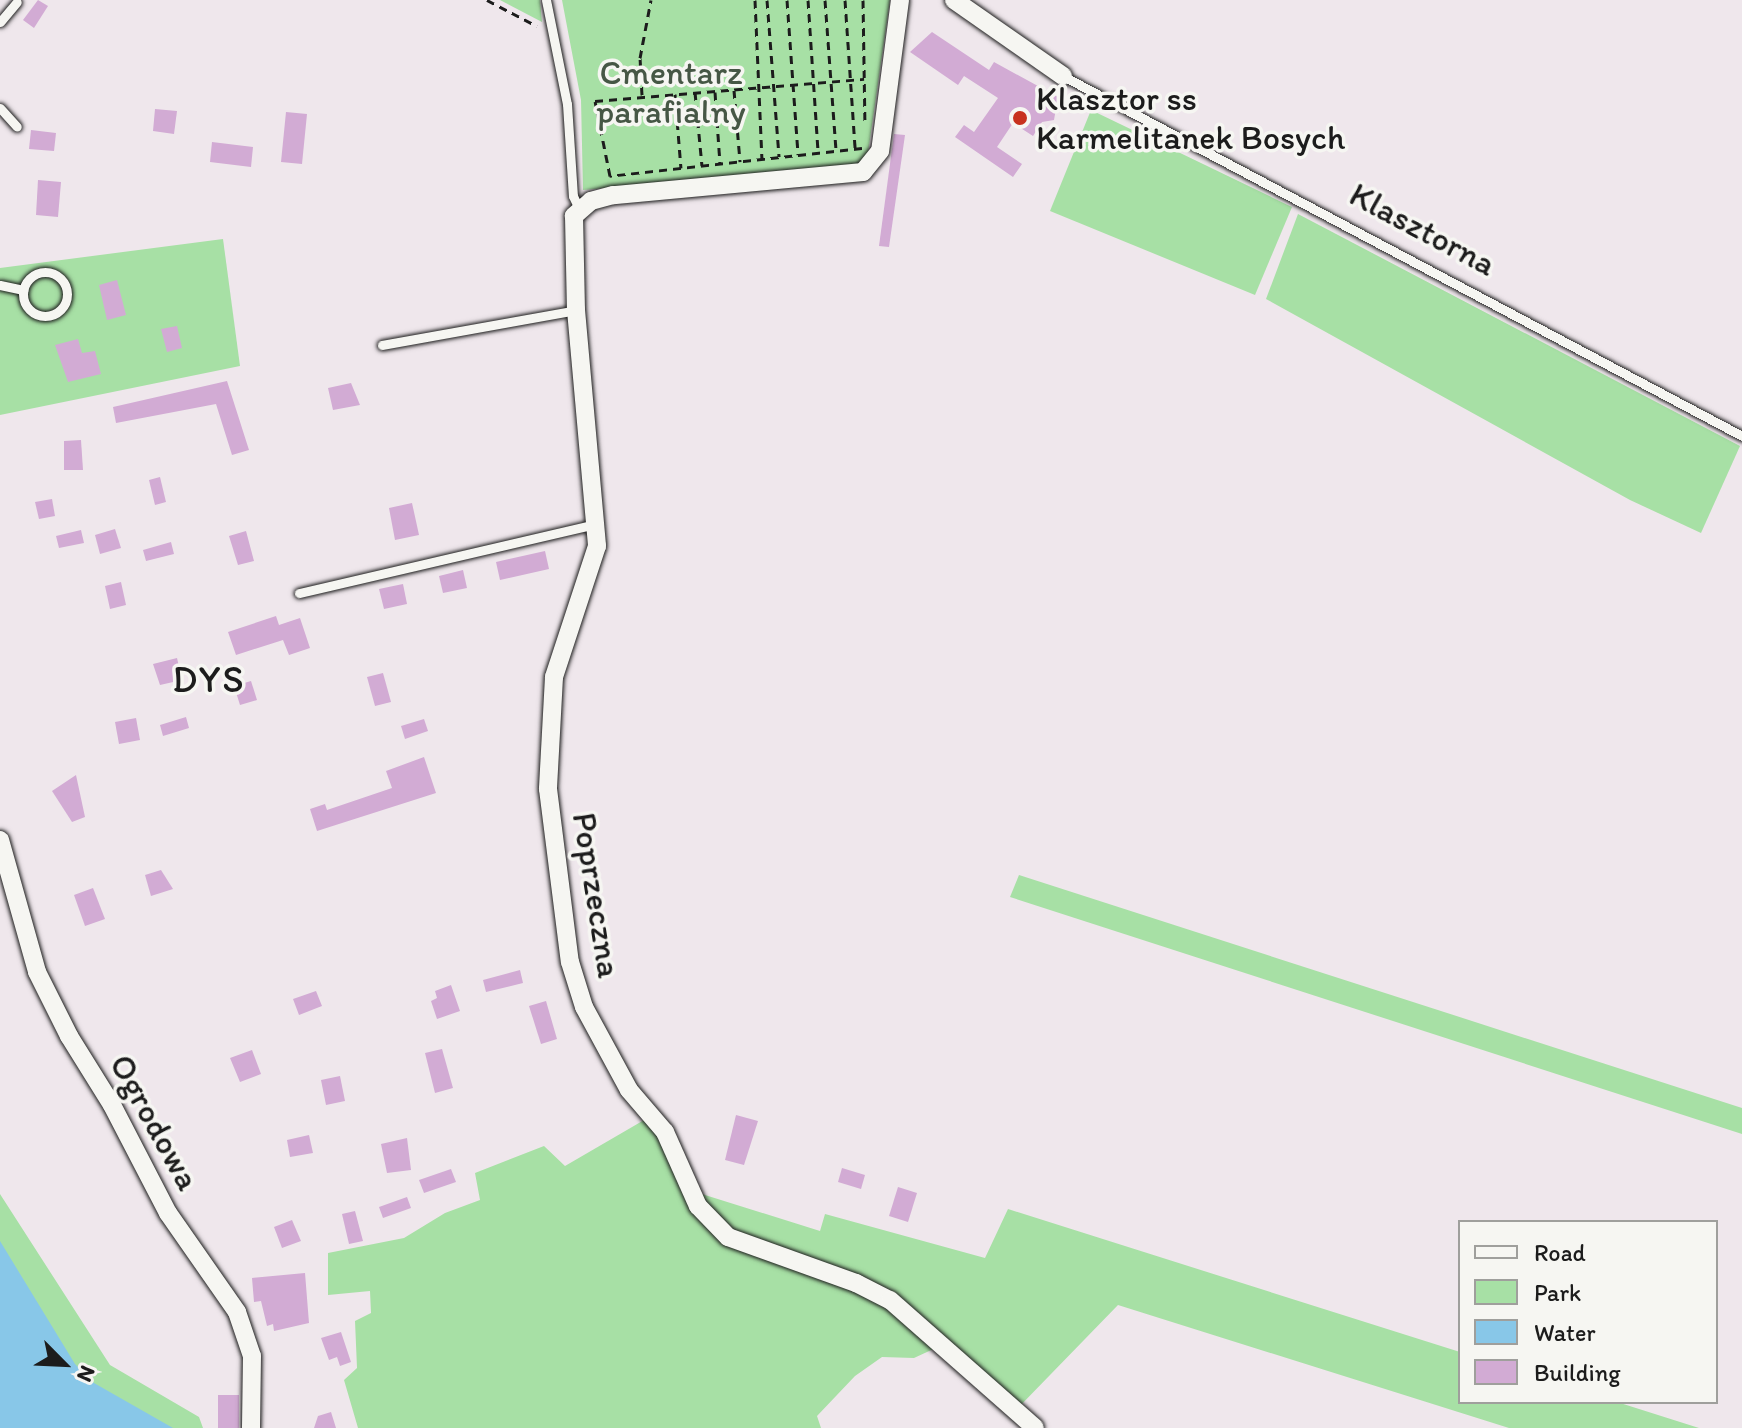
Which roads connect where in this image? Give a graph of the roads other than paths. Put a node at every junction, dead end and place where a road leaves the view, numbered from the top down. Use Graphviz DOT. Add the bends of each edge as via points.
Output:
graph roads {
  1 [pos="546,0"];
  2 [pos="900,0"];
  3 [pos="954,0"];
  4 [pos="17,2"];
  5 [pos="0,22"];
  6 [pos="1063,76"];
  7 [pos="0,108"];
  8 [pos="17,127"];
  9 [pos="579,209"];
  10 [pos="0,285"];
  11 [pos="23,290"];
  12 [pos="576,310"];
  13 [pos="382,345"];
  14 [pos="1742,436"];
  15 [pos="596,524"];
  16 [pos="299,593"];
  17 [pos="0,840"];
  18 [pos="251,1428"];
  19 [pos="1035,1428"];
  1 -- 9 [label="lane" via="567,104 573,196"];
  2 -- 9 [label="street" via="880,151 863,172 613,195"];
  3 -- 6 [label="street, Klasztorna"];
  4 -- 5 [label="lane"];
  6 -- 14 [label="lane, Klasztorna"];
  7 -- 8 [label="lane"];
  9 -- 12 [label="street, Poprzeczna" via="571,228"];
  10 -- 11 [label="lane"];
  11 -- 11 [label="lane" via="27,307 43,316 61,309 67,297 61,276 44,271 32,275"];
  12 -- 13 [label="lane"];
  12 -- 15 [label="street, Poprzeczna"];
  15 -- 16 [label="lane"];
  15 -- 19 [label="street, Poprzeczna" via="590,579 554,677 548,789 570,962 599,1040 629,1090 665,1132 698,1206 728,1237 890,1300"];
  17 -- 18 [label="street, Ogrodowa" via="37,972 69,1036 168,1213 237,1312 252,1356"];
}
